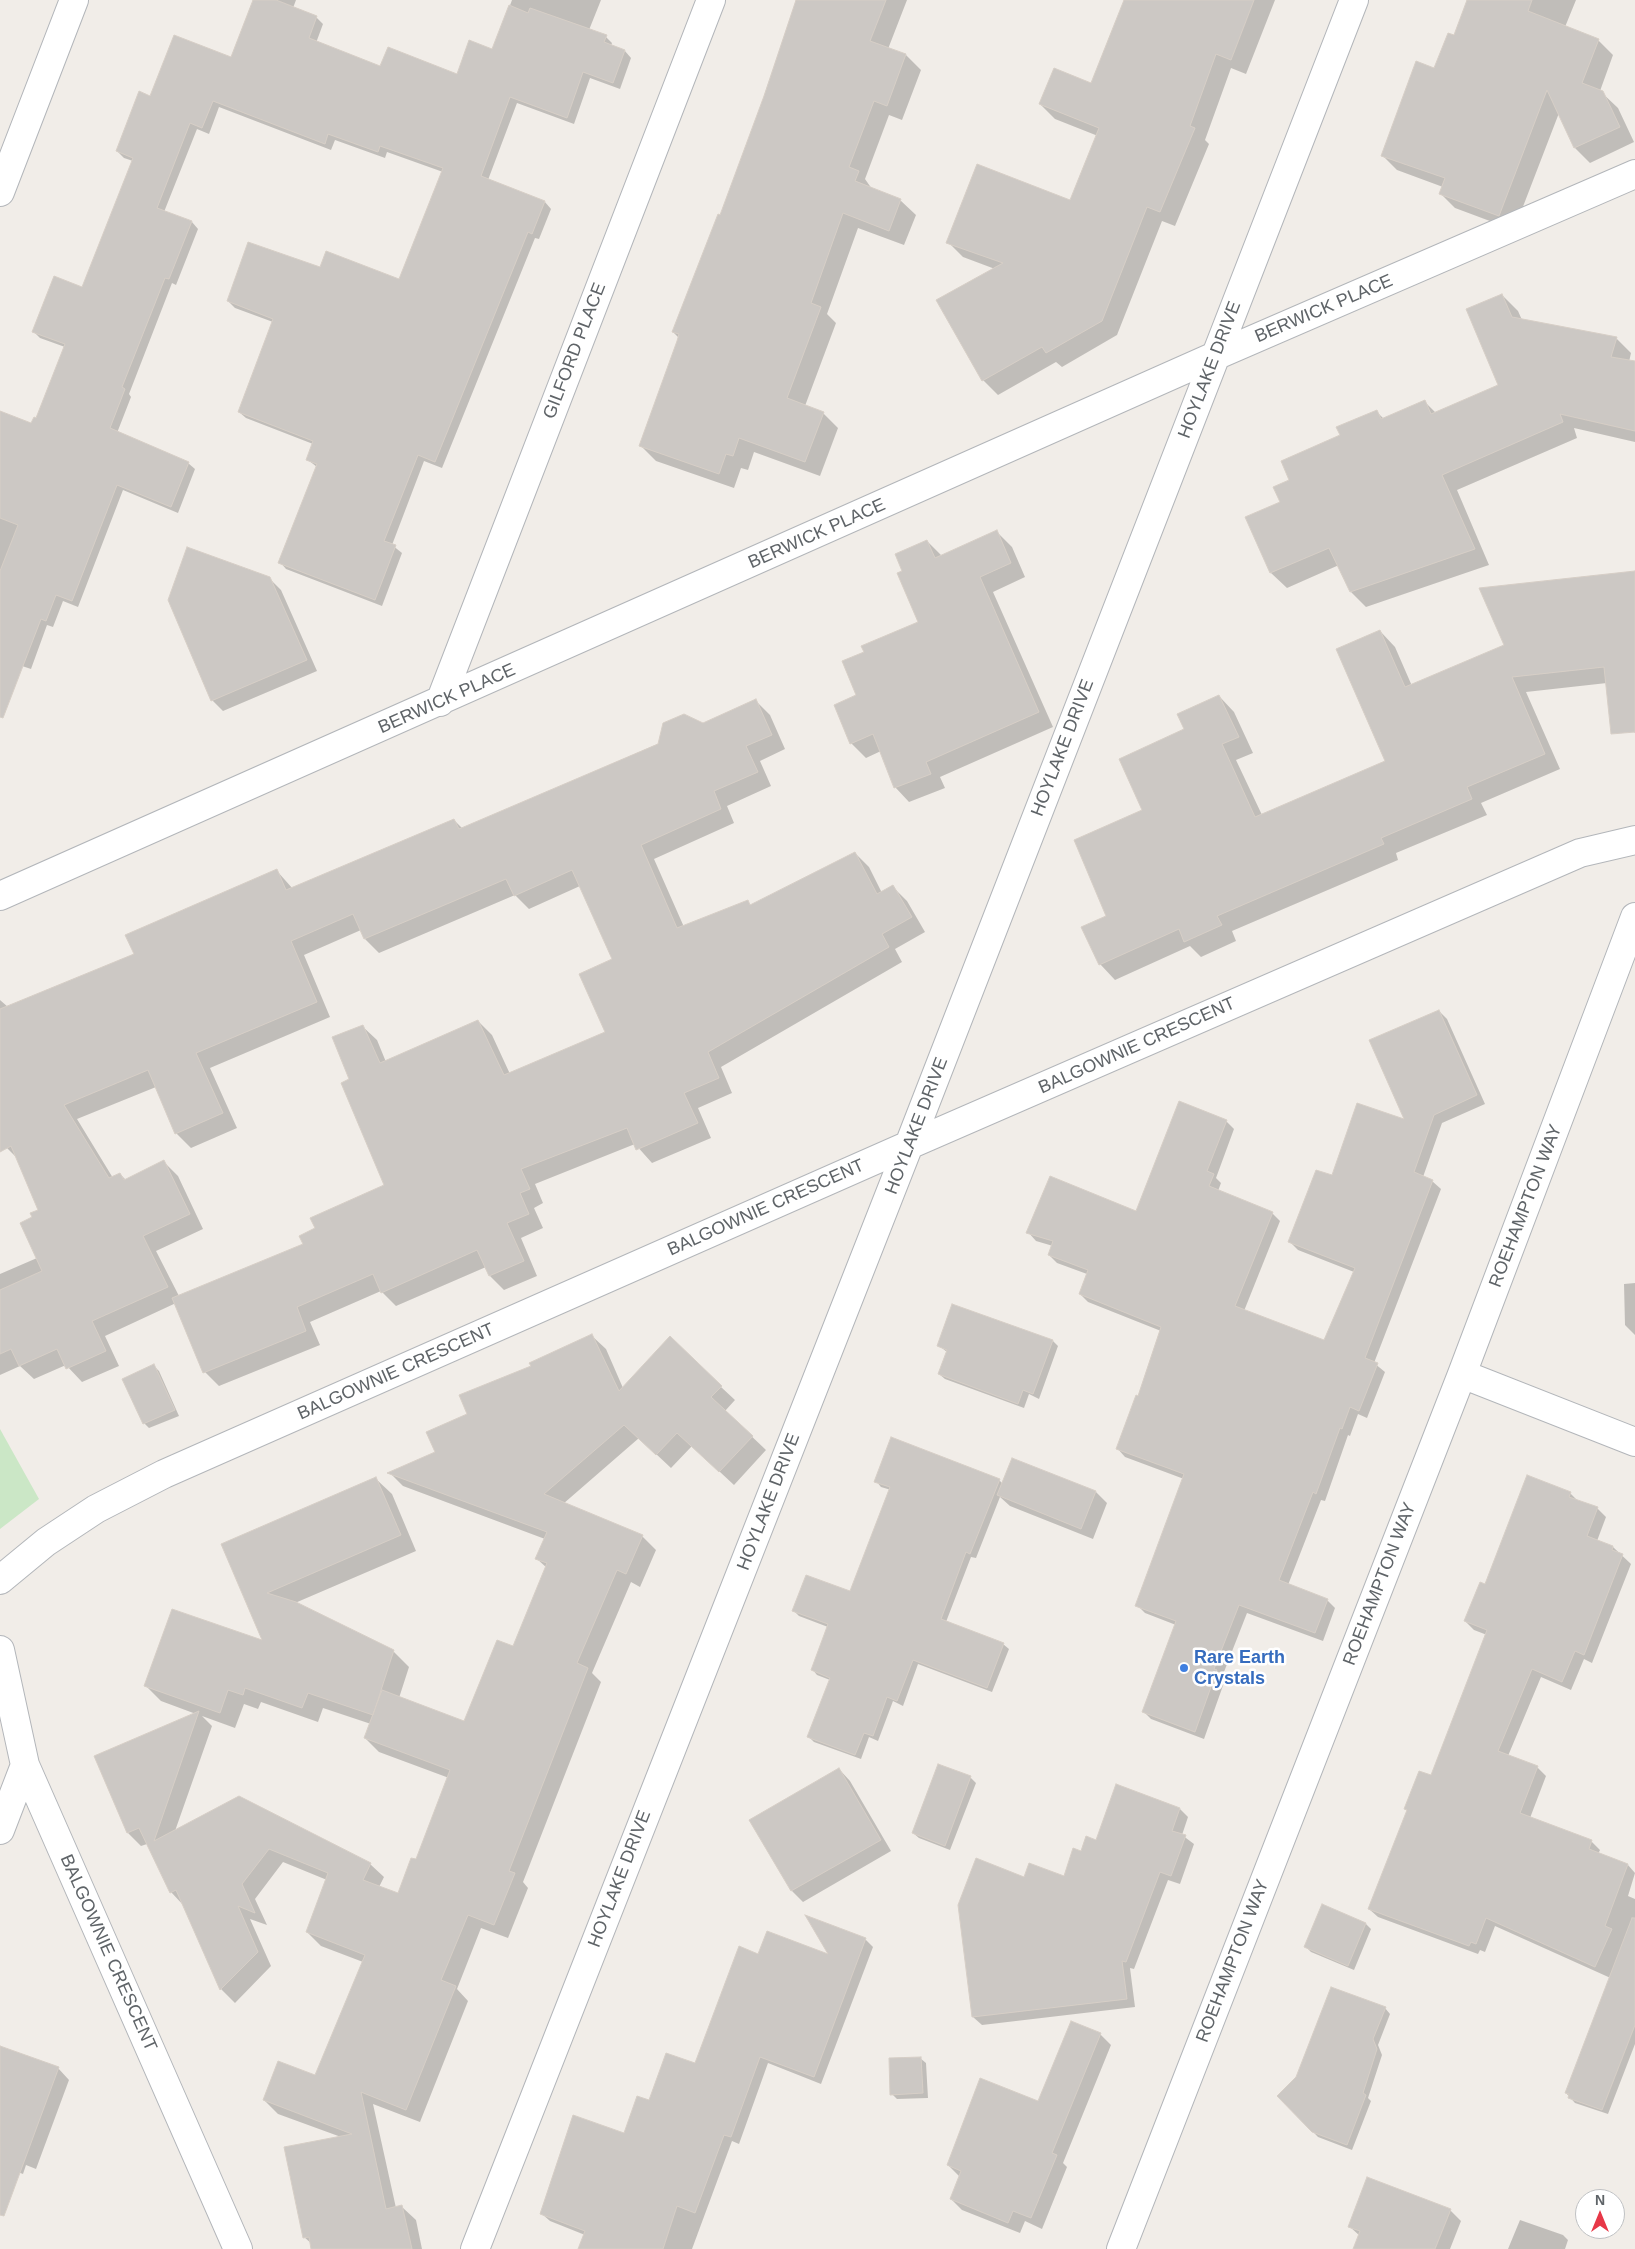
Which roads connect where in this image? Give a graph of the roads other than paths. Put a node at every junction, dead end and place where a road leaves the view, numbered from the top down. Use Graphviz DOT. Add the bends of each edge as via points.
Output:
graph roads {
  1 [pos="74,0"];
  2 [pos="711,0"];
  3 [pos="1354,0"];
  4 [pos="1635,174"];
  5 [pos="0,192"];
  6 [pos="1215,356"];
  7 [pos="440,702"];
  8 [pos="1635,840"];
  9 [pos="0,896"];
  10 [pos="1635,917"];
  11 [pos="909,1146"];
  12 [pos="1462,1374"];
  13 [pos="1635,1442"];
  14 [pos="0,1580"];
  15 [pos="0,1650"];
  16 [pos="25,1765"];
  17 [pos="0,1830"];
  18 [pos="238,2249"];
  19 [pos="475,2249"];
  20 [pos="1121,2249"];
  1 -- 5 [label="street"];
  2 -- 7 [label="street, GILFORD PLACE"];
  3 -- 6 [label="street, HOYLAKE DRIVE"];
  4 -- 6 [label="street, BERWICK PLACE"];
  6 -- 7 [label="street, BERWICK PLACE"];
  6 -- 11 [label="street, HOYLAKE DRIVE"];
  7 -- 9 [label="street, BERWICK PLACE"];
  8 -- 11 [label="street, BALGOWNIE CRESCENT" via="1580,853"];
  10 -- 12 [label="street, ROEHAMPTON WAY"];
  11 -- 14 [label="street, BALGOWNIE CRESCENT" via="164,1474 96,1509 46,1542"];
  11 -- 19 [label="street, HOYLAKE DRIVE"];
  12 -- 13 [label="street"];
  12 -- 20 [label="street, ROEHAMPTON WAY"];
  15 -- 16 [label="street, BALGOWNIE CRESCENT"];
  16 -- 17 [label="street"];
  16 -- 18 [label="street, BALGOWNIE CRESCENT"];
}
